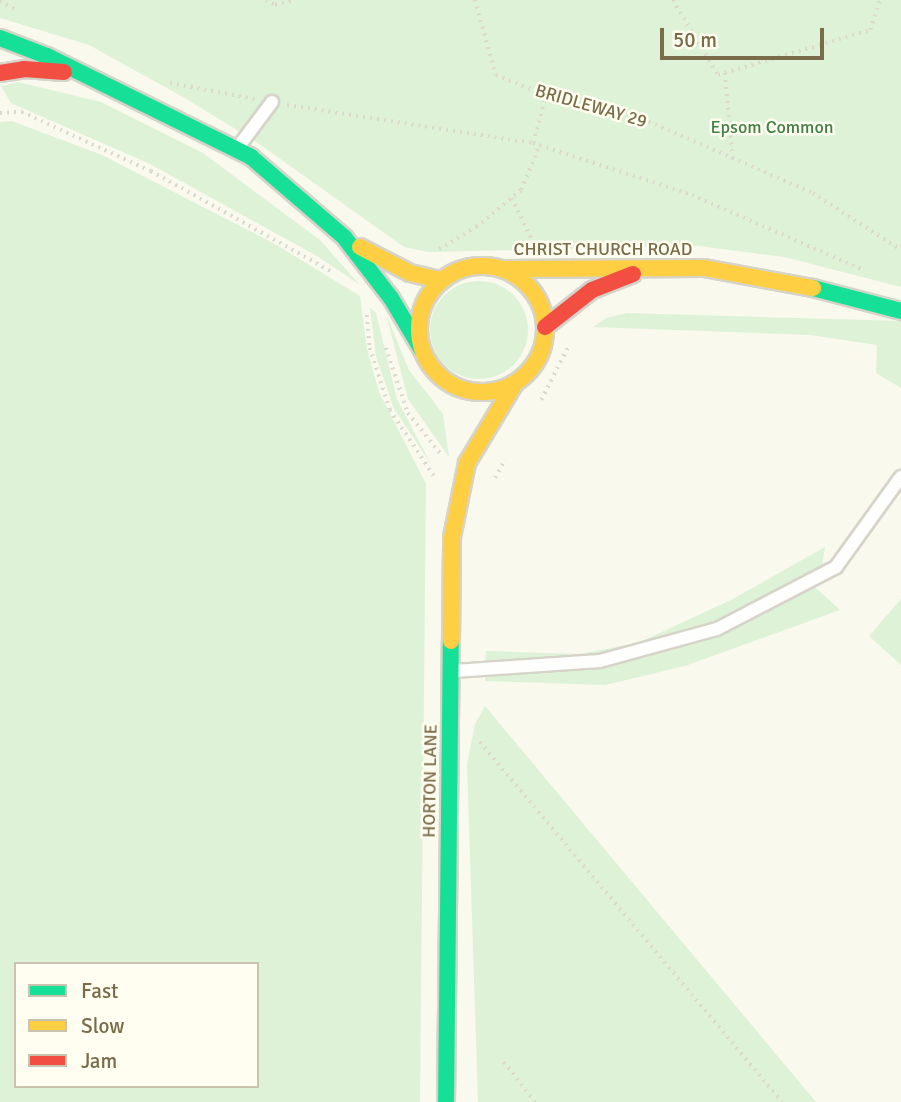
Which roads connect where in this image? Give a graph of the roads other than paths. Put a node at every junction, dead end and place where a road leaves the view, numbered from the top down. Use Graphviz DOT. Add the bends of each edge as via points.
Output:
graph roads {
  1 [pos="0,38"];
  2 [pos="0,73"];
  3 [pos="86,75"];
  4 [pos="272,102"];
  5 [pos="237,149"];
  6 [pos="344,237"];
  7 [pos="704,268"];
  8 [pos="502,269"];
  9 [pos="441,280"];
  10 [pos="901,311"];
  11 [pos="545,327"];
  12 [pos="422,350"];
  13 [pos="515,383"];
  14 [pos="457,387"];
  15 [pos="464,406"];
  16 [pos="468,424"];
  17 [pos="467,463"];
  18 [pos="901,477"];
  19 [pos="450,671"];
  20 [pos="446,1102"];
  1 -- 3 [label="main road"];
  2 -- 3 [label="main road" via="47,69"];
  3 -- 5 [label="main road"];
  4 -- 5 [label="lane"];
  5 -- 6 [label="main road"];
  6 -- 9 [label="main road" via="404,271"];
  6 -- 12 [label="main road" via="391,298"];
  7 -- 8 [label="main road, CHRIST CHURCH ROAD"];
  7 -- 10 [label="main road, CHRIST CHURCH ROAD" via="798,284"];
  7 -- 11 [label="main road, CHRIST CHURCH ROAD" via="652,270 612,280"];
  8 -- 9 [label="main road" via="471,266"];
  8 -- 11 [label="main road" via="532,290"];
  9 -- 12 [label="main road" via="421,311"];
  11 -- 13 [label="main road" via="538,359"];
  12 -- 14 [label="main road" via="436,372"];
  13 -- 14 [label="main road" via="488,392"];
  13 -- 17 [label="main road, HORTON LANE"];
  14 -- 15 [label="main road"];
  16 -- 17 [label="main road, HORTON LANE"];
  17 -- 19 [label="main road, HORTON LANE" via="452,537"];
  18 -- 19 [label="lane" via="836,567 717,629 600,661"];
  19 -- 20 [label="main road, HORTON LANE"];
}
